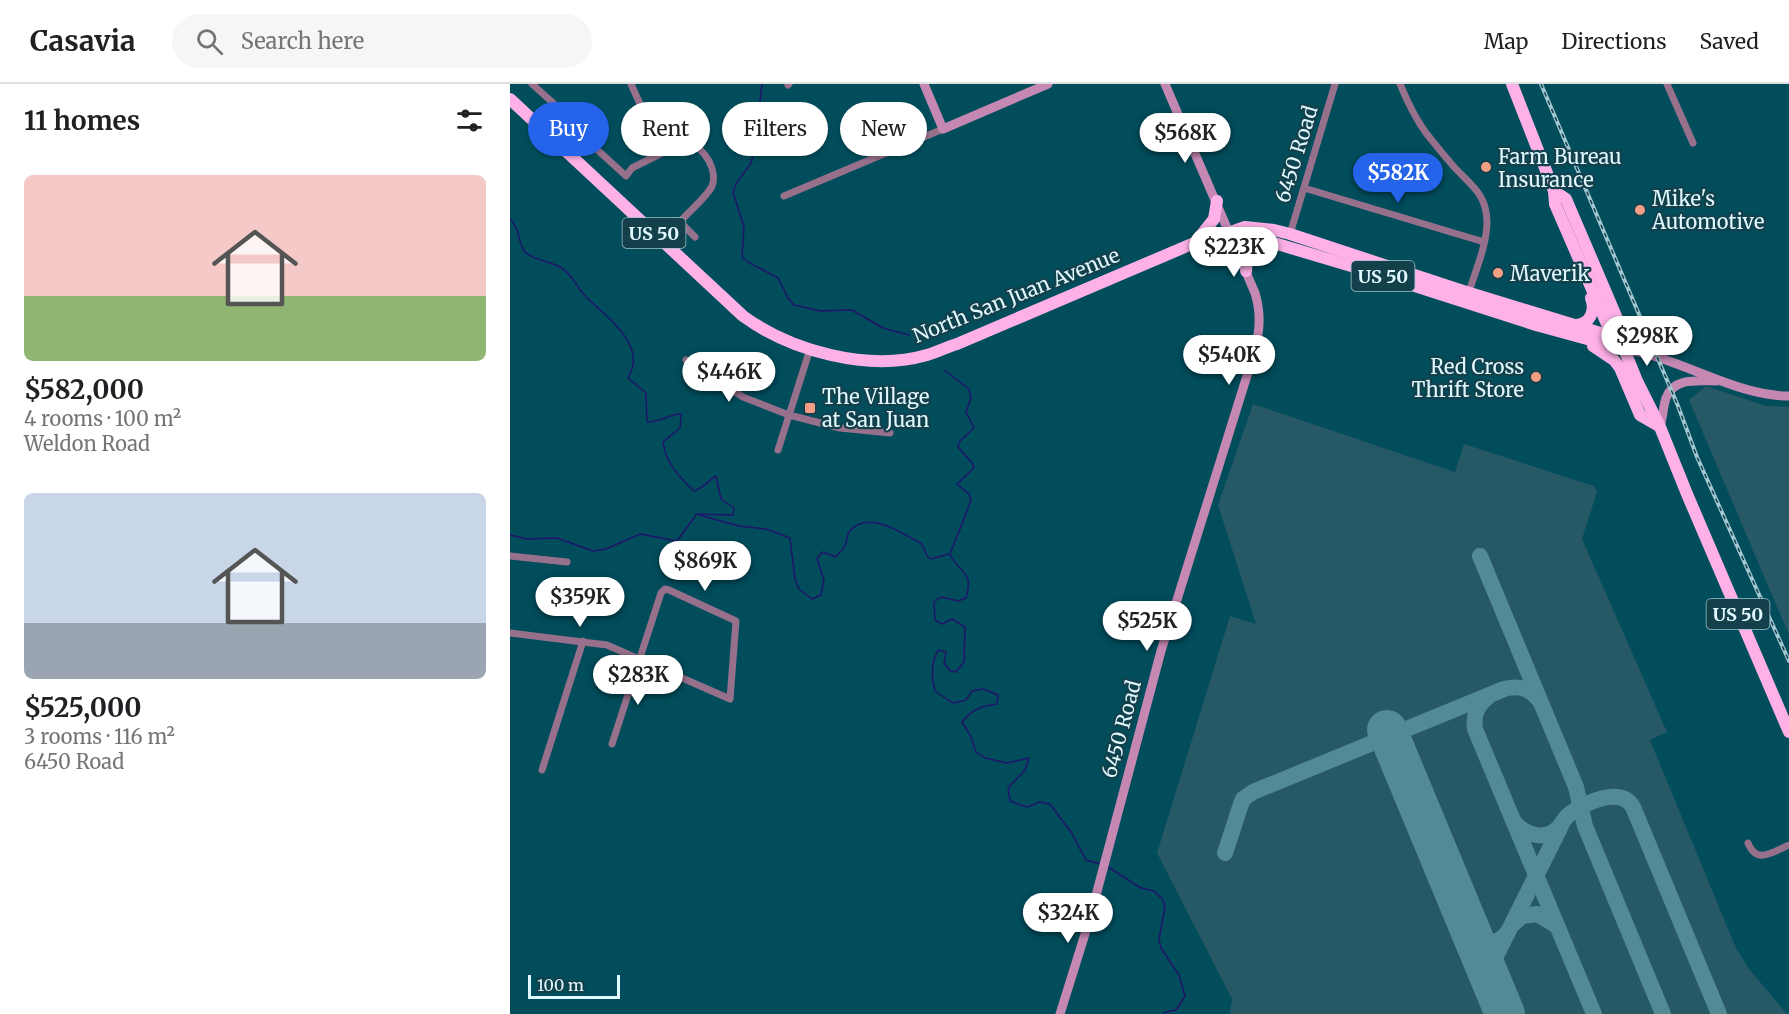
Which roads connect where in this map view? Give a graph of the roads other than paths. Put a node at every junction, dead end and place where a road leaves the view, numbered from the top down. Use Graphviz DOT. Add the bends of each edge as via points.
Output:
graph roads {
  1 [pos="532,84"];
  2 [pos="631,84"];
  3 [pos="924,84"];
  4 [pos="1047,84"];
  5 [pos="1165,84"];
  6 [pos="1335,84"];
  7 [pos="1400,84"];
  8 [pos="1512,84"];
  9 [pos="1667,84"];
  10 [pos="510,99"];
  11 [pos="639,102"];
  12 [pos="943,129"];
  13 [pos="1693,143"];
  14 [pos="656,156"];
  15 [pos="706,156"];
  16 [pos="1304,188"];
  17 [pos="1554,191"];
  18 [pos="784,196"];
  19 [pos="1216,201"];
  20 [pos="1228,233"];
  21 [pos="1290,234"];
  22 [pos="695,237"];
  23 [pos="1195,242"];
  24 [pos="1268,242"];
  25 [pos="1484,242"];
  26 [pos="1575,250"];
  27 [pos="1246,271"];
  28 [pos="1469,292"];
  29 [pos="1536,325"];
  30 [pos="1576,325"];
  31 [pos="810,349"];
  32 [pos="1624,349"];
  33 [pos="686,360"];
  34 [pos="1723,381"];
  35 [pos="1789,396"];
  36 [pos="789,415"];
  37 [pos="1660,427"];
  38 [pos="890,433"];
  39 [pos="778,450"];
  40 [pos="510,556"];
  41 [pos="567,562"];
  42 [pos="510,633"];
  43 [pos="583,641"];
  44 [pos="640,660"];
  45 [pos="1789,732"];
  46 [pos="612,744"];
  47 [pos="542,770"];
  48 [pos="1748,843"];
  49 [pos="1789,845"];
  50 [pos="1060,1014"];
  1 -- 14 [label="street" via="626,176 632,168"];
  2 -- 11 [label="street"];
  3 -- 12 [label="street"];
  4 -- 12 [label="street"];
  5 -- 19 [label="street"];
  6 -- 16 [label="street, 6450 Road"];
  7 -- 25 [label="street" via="1425,131 1482,198"];
  8 -- 17 [label="highway"];
  9 -- 13 [label="street"];
  10 -- 31 [label="highway, North San Juan Avenue / US 50" via="743,316 770,333"];
  12 -- 18 [label="street"];
  15 -- 22 [label="street" via="714,176 712,186 680,222"];
  16 -- 21 [label="street, 6450 Road"];
  16 -- 25 [label="street"];
  17 -- 26 [label="highway" via="1555,204"];
  17 -- 32 [label="highway" via="1566,199 1622,330"];
  19 -- 20 [label="street"];
  19 -- 23 [label="highway" via="1212,223"];
  20 -- 21 [label="highway, North San Juan Avenue / US 50" via="1245,227"];
  20 -- 23 [label="highway, North San Juan Avenue / US 50"];
  20 -- 24 [label="highway, North San Juan Avenue / US 50"];
  20 -- 27 [label="street"];
  21 -- 28 [label="highway, North San Juan Avenue / US 50"];
  23 -- 31 [label="highway, North San Juan Avenue / US 50" via="926,355 896,360 862,359"];
  24 -- 27 [label="highway" via="1250,250"];
  24 -- 29 [label="highway, North San Juan Avenue / US 50"];
  25 -- 28 [label="street"];
  26 -- 30 [label="highway" via="1574,261 1593,304 1589,320"];
  26 -- 32 [label="highway" via="1607,324"];
  27 -- 50 [label="street, 6450 Road" via="1260,317 1255,350 1164,643"];
  28 -- 30 [label="highway, North San Juan Avenue / US 50"];
  29 -- 32 [label="highway, North San Juan Avenue / US 50"];
  29 -- 37 [label="highway, US 50" via="1604,352 1620,368 1640,415"];
  30 -- 32 [label="highway, North San Juan Avenue / US 50" via="1607,335"];
  31 -- 36 [label="street"];
  32 -- 34 [label="street" via="1646,352"];
  32 -- 37 [label="highway, US 50"];
  33 -- 36 [label="street" via="743,397"];
  34 -- 35 [label="street"];
  34 -- 37 [label="street" via="1689,381 1671,389"];
  36 -- 38 [label="street" via="840,428"];
  36 -- 39 [label="street"];
  37 -- 45 [label="highway, US 50"];
  40 -- 41 [label="street"];
  42 -- 43 [label="street"];
  43 -- 44 [label="street" via="607,645"];
  43 -- 47 [label="street"];
  44 -- 44 [label="street" via="730,699 737,624 732,618 665,589"];
  44 -- 46 [label="street"];
  48 -- 49 [label="street" via="1758,855"];
}
